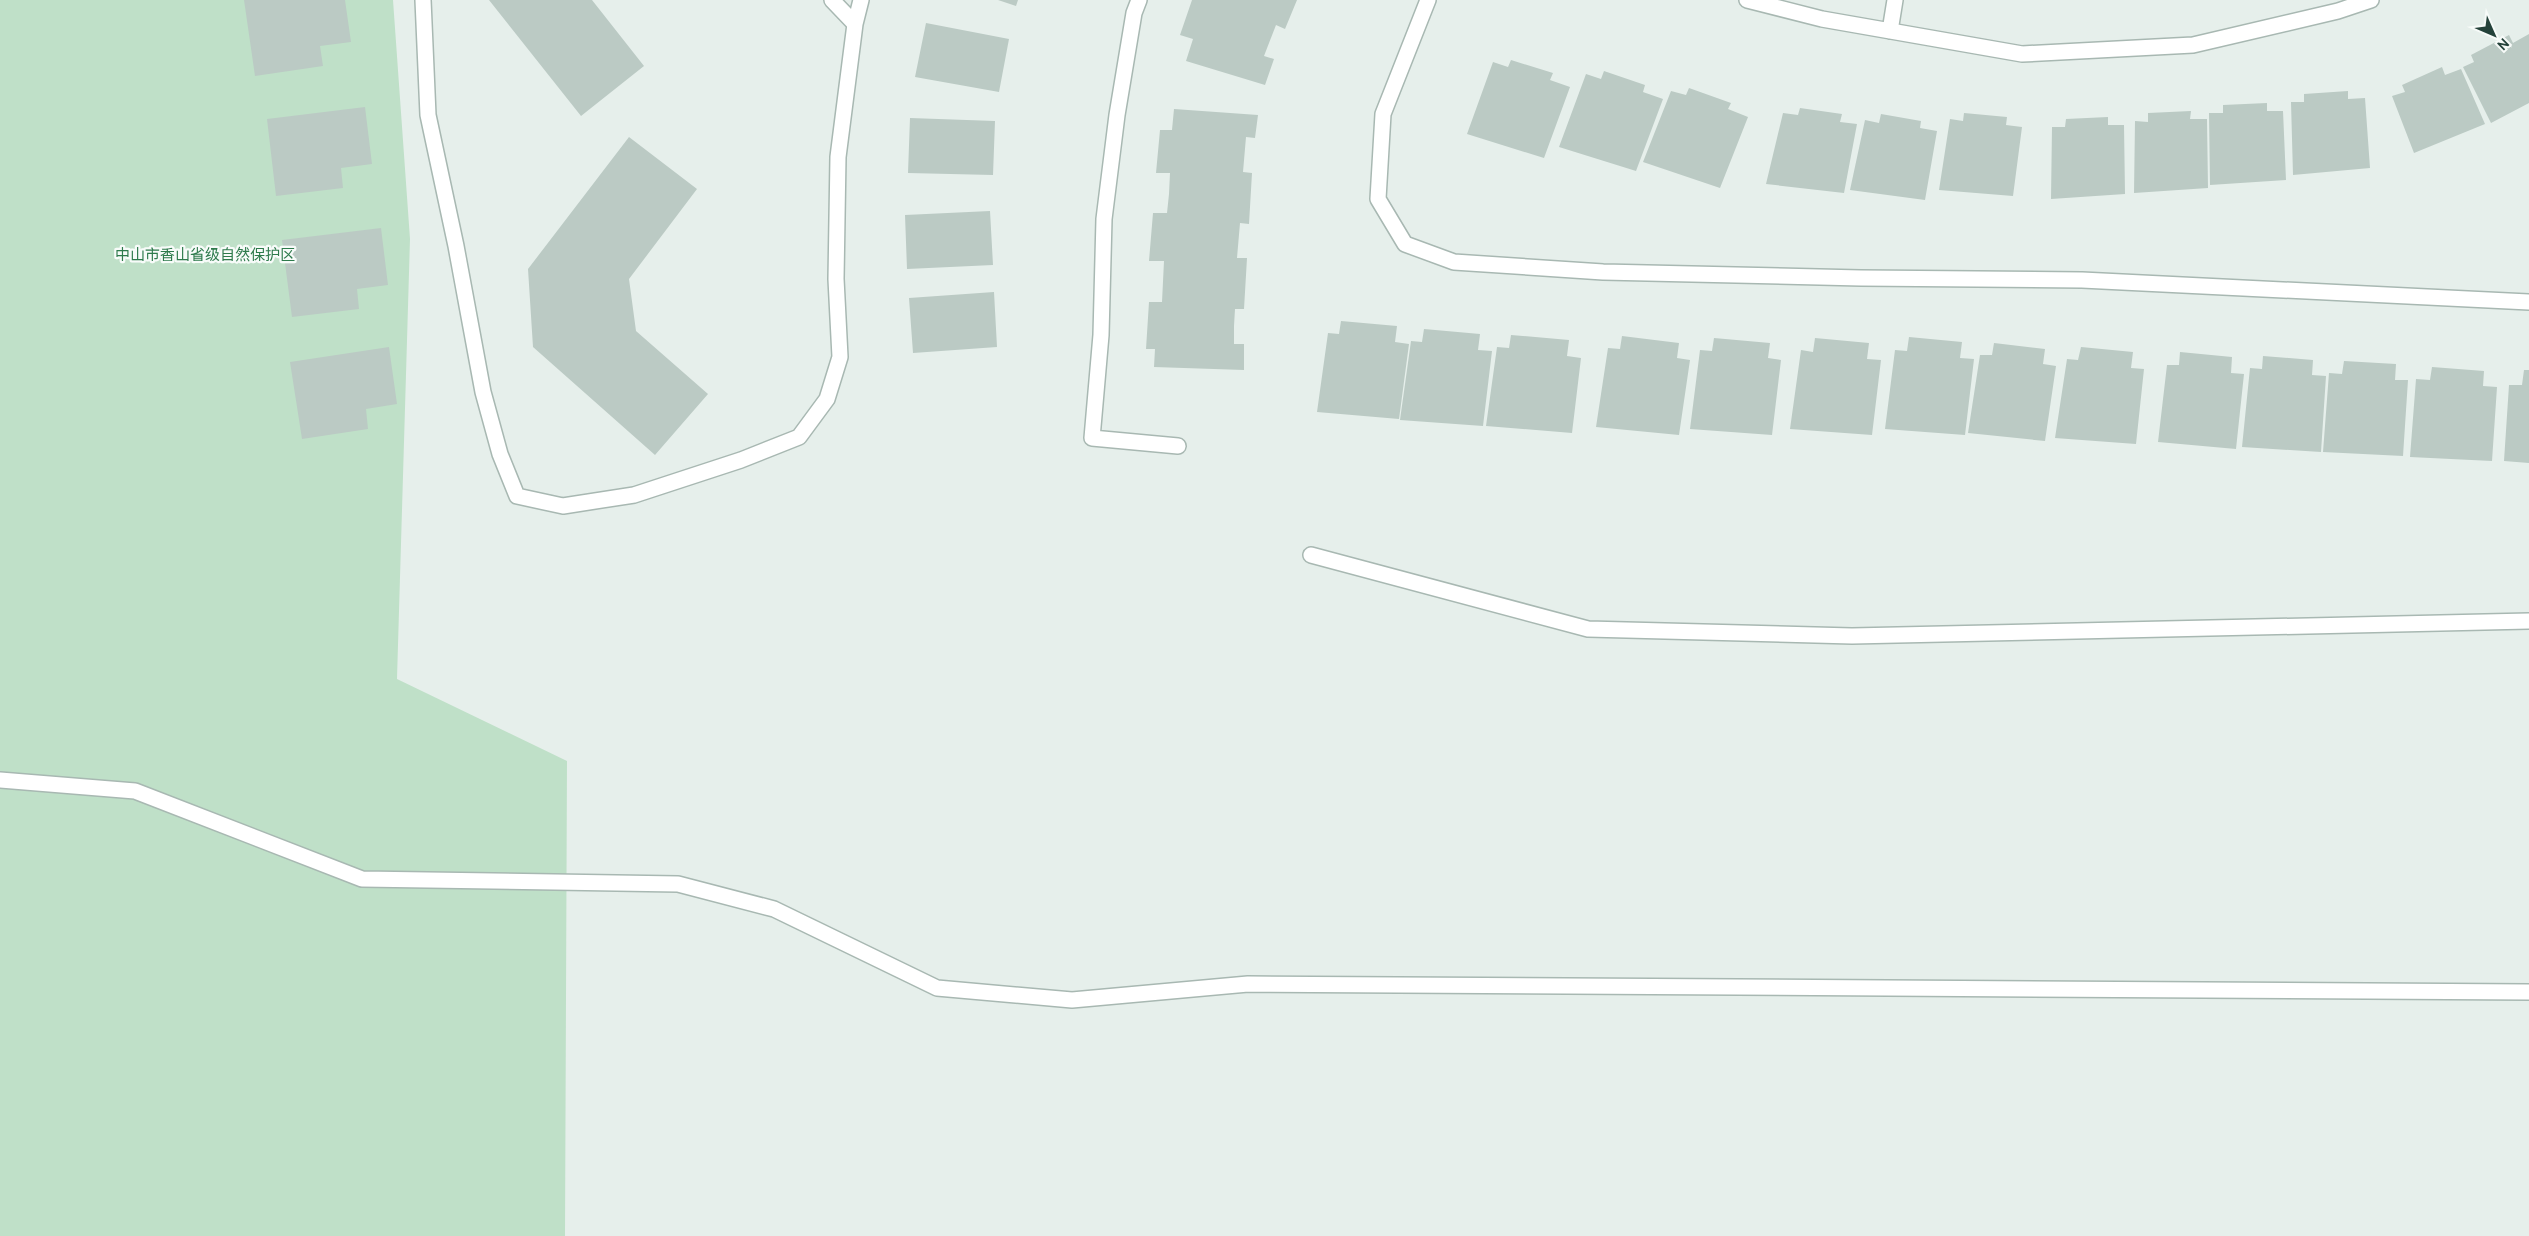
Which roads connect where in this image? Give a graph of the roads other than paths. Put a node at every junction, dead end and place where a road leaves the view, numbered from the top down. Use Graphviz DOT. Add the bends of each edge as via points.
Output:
graph roads {
  1 [pos="423,0"];
  2 [pos="832,0"];
  3 [pos="861,0"];
  4 [pos="1139,0"];
  5 [pos="1428,0"];
  6 [pos="1748,0"];
  7 [pos="1895,0"];
  8 [pos="2371,0"];
  9 [pos="855,24"];
  10 [pos="1890,31"];
  11 [pos="2529,302"];
  12 [pos="1178,446"];
  13 [pos="1311,555"];
  14 [pos="2529,621"];
  15 [pos="0,780"];
  16 [pos="2529,992"];
  1 -- 9 [label="street" via="428,115 483,392 500,454 517,496 563,506 634,496 741,460 799,436 827,399 840,357 836,279 838,157"];
  2 -- 9 [label="street"];
  3 -- 9 [label="street"];
  4 -- 12 [label="street" via="1117,115 1104,219 1101,335 1092,438"];
  5 -- 11 [label="street" via="1383,114 1378,199 1405,244 1454,262 1603,272 2082,280"];
  6 -- 10 [label="street" via="1822,19"];
  7 -- 10 [label="street"];
  8 -- 10 [label="street" via="2338,11 2192,45 2022,54"];
  13 -- 14 [label="street" via="1588,629 1852,636"];
  15 -- 16 [label="street" via="135,791 362,879 678,884 774,909 937,988 1072,1000 1248,984"];
}
